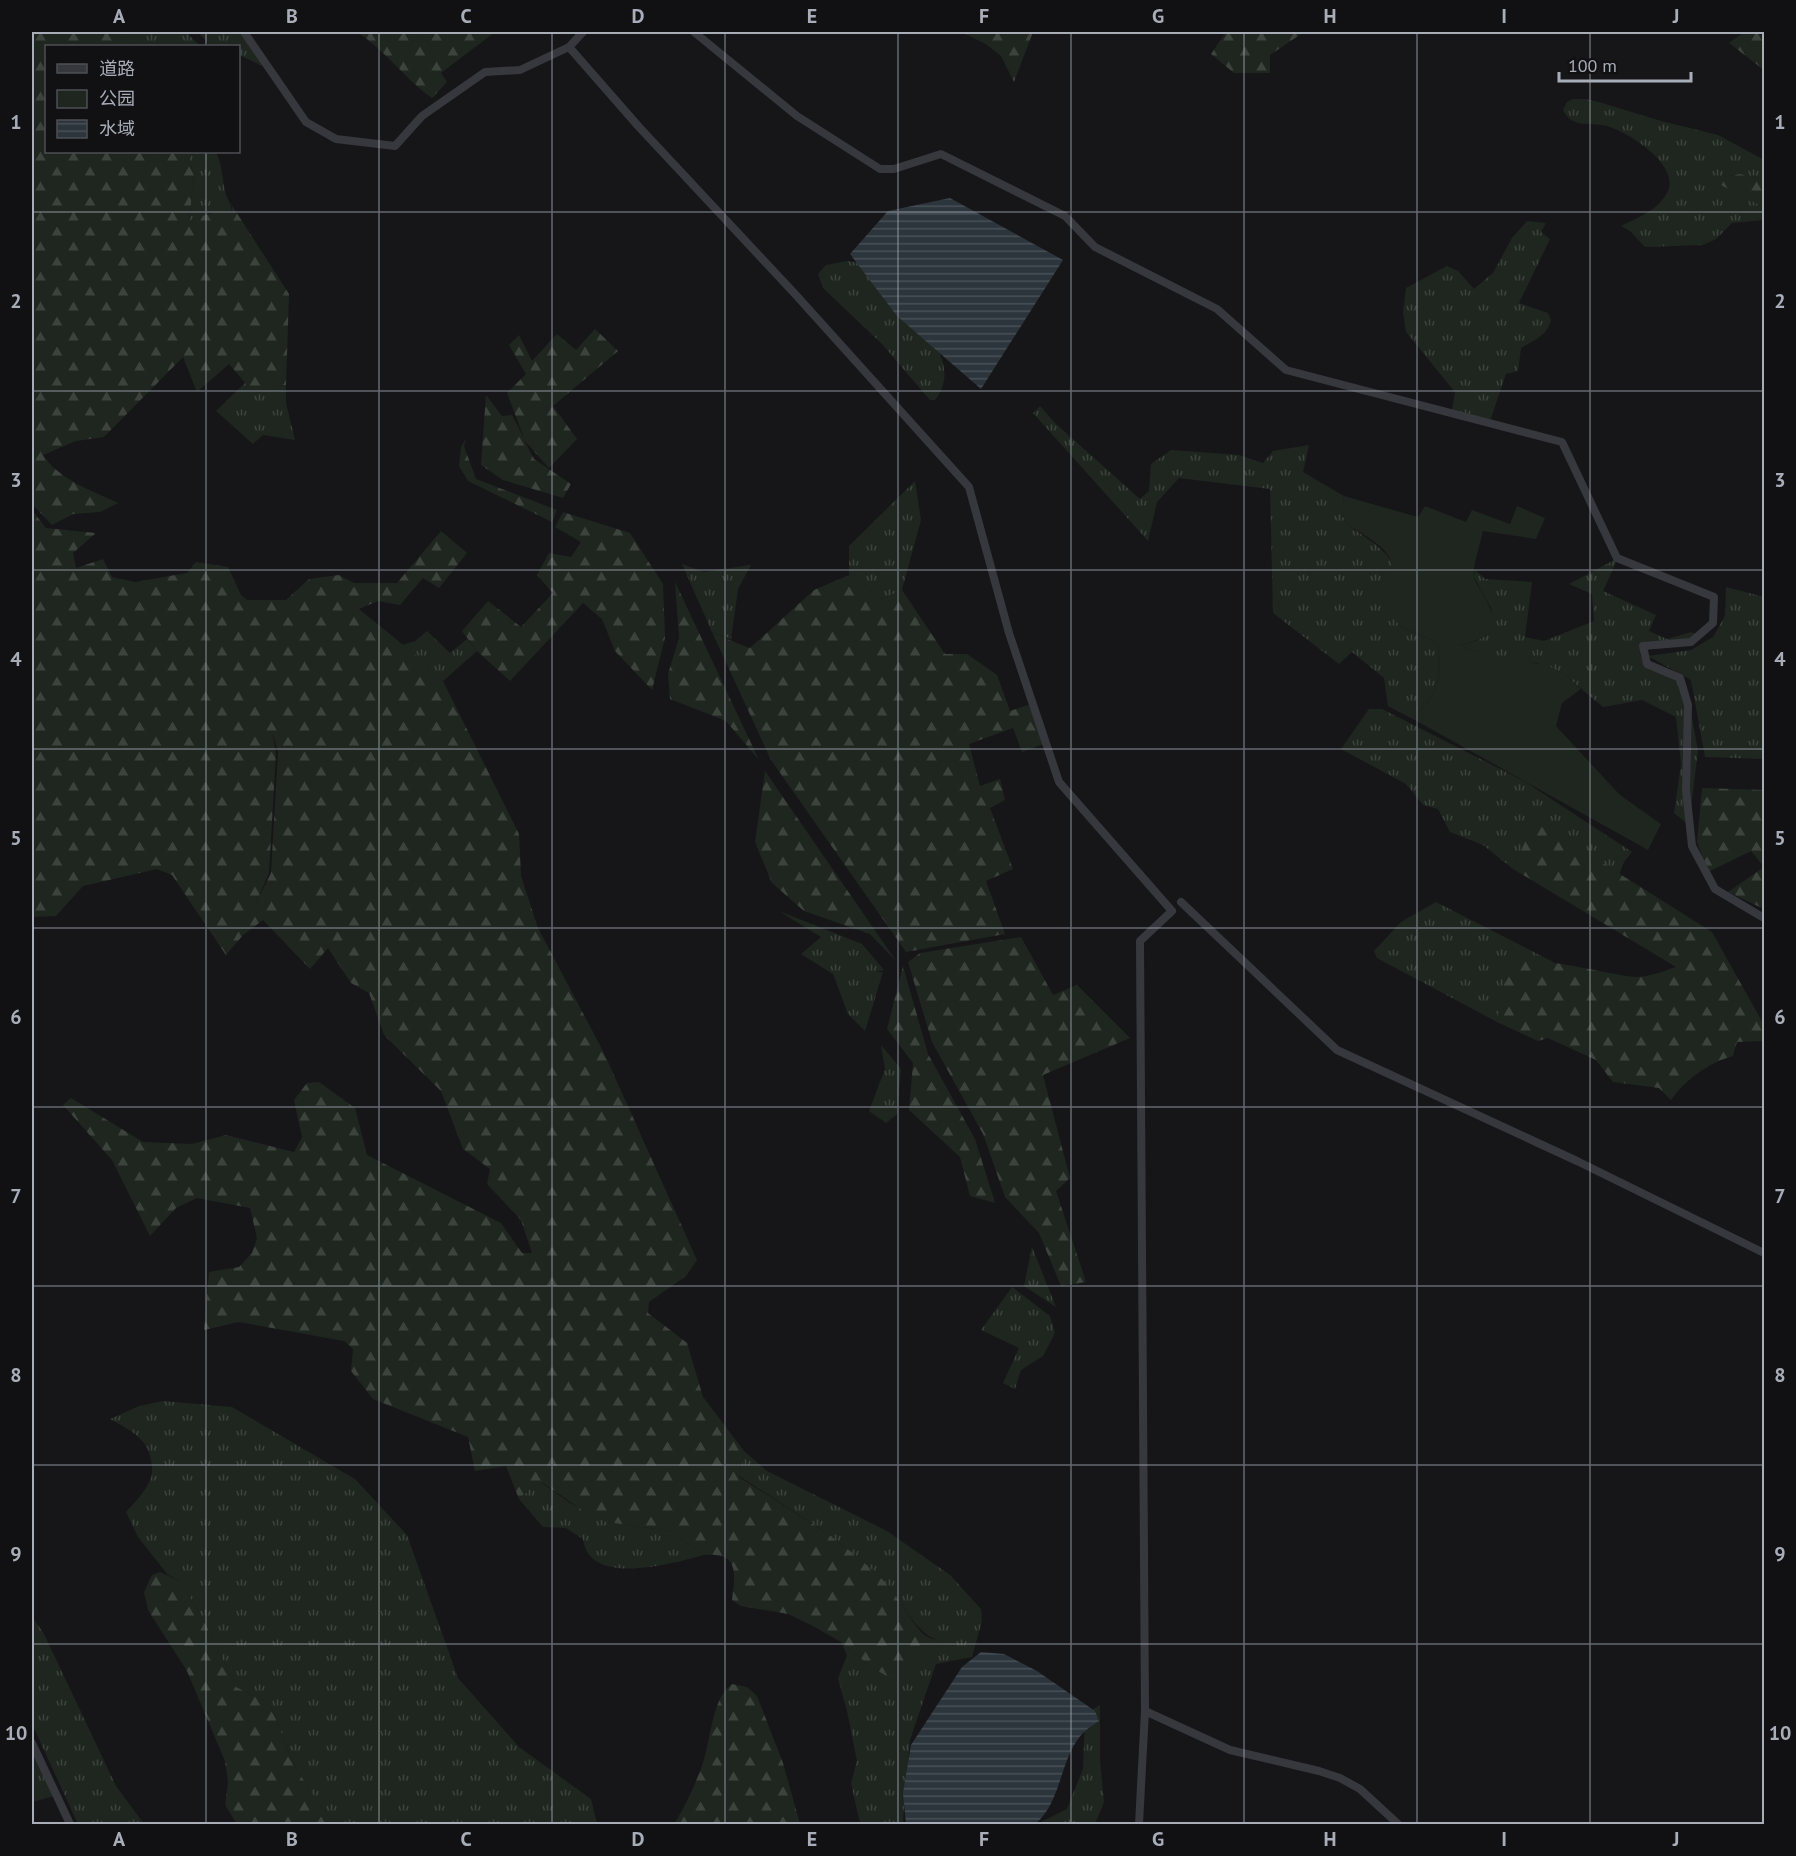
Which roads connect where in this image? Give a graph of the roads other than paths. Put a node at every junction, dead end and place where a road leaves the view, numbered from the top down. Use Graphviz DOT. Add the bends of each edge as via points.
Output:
graph roads {
  1 [pos="244,32"];
  2 [pos="583,32"];
  3 [pos="694,32"];
  4 [pos="569,46"];
  5 [pos="1181,903"];
  6 [pos="1764,918"];
  7 [pos="1764,1253"];
  8 [pos="1145,1711"];
  9 [pos="32,1743"];
  10 [pos="70,1824"];
  11 [pos="1139,1824"];
  12 [pos="1398,1824"];
  1 -- 4 [label="street" via="306,122 336,139 395,146 423,116 485,72 520,70"];
  2 -- 4 [label="street"];
  3 -- 6 [label="street" via="797,116 880,169 894,169 940,154 975,170 1065,216 1095,248 1217,309 1286,370 1563,442 1617,558 1714,597 1713,623 1691,642 1643,646 1647,664 1680,678 1688,705 1686,790 1692,846 1715,890"];
  4 -- 8 [label="street" via="969,488 1009,633 1059,782 1172,910 1140,941"];
  5 -- 7 [label="street" via="1337,1050"];
  8 -- 11 [label="street"];
  8 -- 12 [label="street" via="1230,1750 1340,1778 1359,1789"];
  9 -- 10 [label="street"];
}
